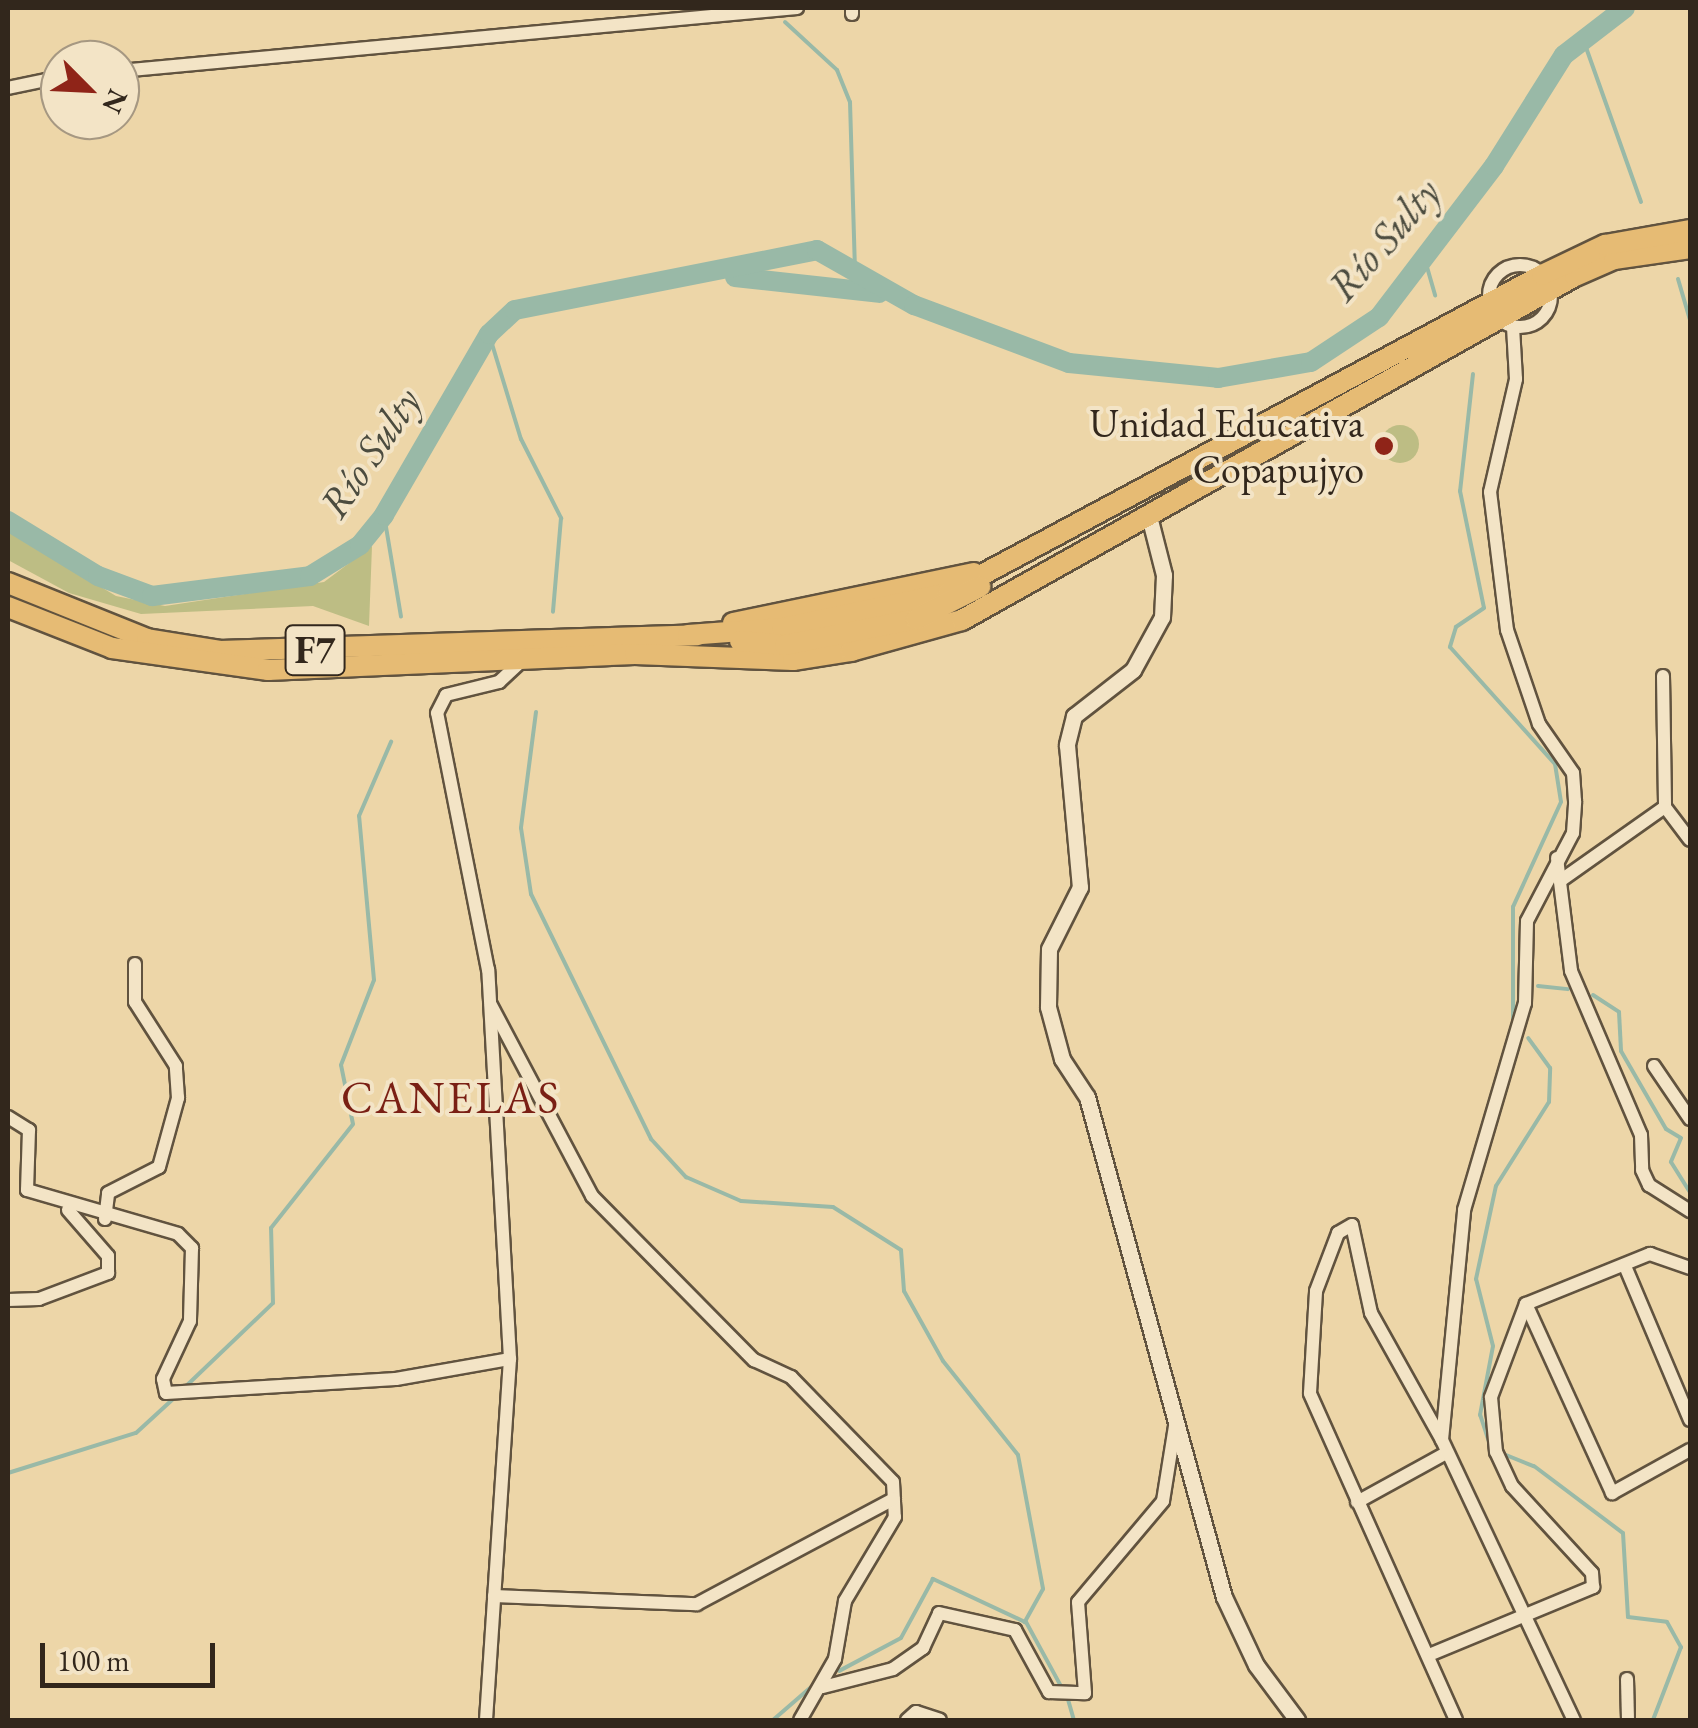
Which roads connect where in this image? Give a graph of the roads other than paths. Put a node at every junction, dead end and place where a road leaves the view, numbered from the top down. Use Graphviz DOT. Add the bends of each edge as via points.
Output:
graph roads {
  1 [pos="797,8"];
  2 [pos="140,69"];
  3 [pos="40,81"];
  4 [pos="8,88"];
  5 [pos="1690,244"];
  6 [pos="1574,268"];
  7 [pos="1541,285"];
  8 [pos="1498,308"];
  9 [pos="1464,326"];
  10 [pos="1150,516"];
  11 [pos="8,583"];
  12 [pos="8,607"];
  13 [pos="523,660"];
  14 [pos="1663,676"];
  15 [pos="1666,808"];
  16 [pos="1690,840"];
  17 [pos="1557,858"];
  18 [pos="1560,881"];
  19 [pos="136,964"];
  20 [pos="491,1005"];
  21 [pos="1654,1066"];
  22 [pos="8,1117"];
  23 [pos="1690,1118"];
  24 [pos="66,1208"];
  25 [pos="1690,1212"];
  26 [pos="104,1219"];
  27 [pos="1625,1266"];
  28 [pos="1690,1268"];
  29 [pos="8,1300"];
  30 [pos="1526,1304"];
  31 [pos="510,1359"];
  32 [pos="1175,1398"];
  33 [pos="1690,1420"];
  34 [pos="1444,1446"];
  35 [pos="1690,1450"];
  36 [pos="894,1499"];
  37 [pos="1356,1502"];
  38 [pos="494,1596"];
  39 [pos="1524,1616"];
  40 [pos="1430,1655"];
  41 [pos="1627,1679"];
  42 [pos="824,1687"];
  43 [pos="486,1720"];
  44 [pos="800,1720"];
  45 [pos="908,1720"];
  46 [pos="940,1720"];
  47 [pos="1298,1720"];
  48 [pos="1456,1720"];
  49 [pos="1574,1720"];
  50 [pos="1628,1720"];
  1 -- 2 [label="street"];
  3 -- 4 [label="street"];
  5 -- 6 [label="highway, F7"];
  6 -- 7 [label="highway, F7"];
  6 -- 7 [label="highway"];
  7 -- 8 [label="highway, F7"];
  7 -- 8 [label="street"];
  8 -- 9 [label="highway, F7"];
  8 -- 9 [label="highway"];
  8 -- 17 [label="street" via="1516,379 1490,492 1507,630 1539,724 1573,773 1572,834"];
  9 -- 10 [label="highway, F7"];
  9 -- 11 [label="highway, F7" via="1005,568 913,603 688,635 220,651 147,639"];
  10 -- 13 [label="highway, F7" via="916,636 792,660"];
  10 -- 32 [label="street" via="1164,575 1162,617 1133,670 1074,716 1066,791 1080,887 1045,971 1062,1059 1086,1097"];
  12 -- 13 [label="highway, F7" via="112,648 191,666"];
  13 -- 20 [label="street" via="499,682 446,695 437,713"];
  14 -- 15 [label="street"];
  15 -- 16 [label="street"];
  15 -- 18 [label="street"];
  17 -- 18 [label="street"];
  17 -- 34 [label="street" via="1527,922 1526,1003 1464,1210"];
  18 -- 25 [label="street" via="1571,971 1642,1135 1648,1185"];
  19 -- 26 [label="street" via="135,1002 176,1066 178,1098 159,1167 108,1193"];
  20 -- 31 [label="street"];
  20 -- 36 [label="street" via="592,1196 754,1360 791,1377 893,1482"];
  21 -- 23 [label="street"];
  22 -- 24 [label="street" via="29,1130 22,1185"];
  24 -- 26 [label="street"];
  24 -- 29 [label="street" via="108,1256 108,1273 39,1299"];
  26 -- 31 [label="street" via="178,1234 192,1248 190,1321 163,1379 172,1396 206,1386 396,1379"];
  27 -- 28 [label="street" via="1661,1253"];
  27 -- 30 [label="street"];
  27 -- 33 [label="street"];
  30 -- 35 [label="street" via="1612,1493"];
  30 -- 39 [label="street" via="1491,1397 1496,1452 1512,1486 1595,1580 1588,1593"];
  31 -- 38 [label="street"];
  32 -- 42 [label="street" via="1163,1500 1078,1602 1085,1692 1050,1692 1015,1630 939,1613 923,1648 893,1670"];
  32 -- 47 [label="street" via="1224,1597 1256,1665"];
  34 -- 37 [label="street"];
  34 -- 37 [label="street" via="1370,1314 1352,1225 1338,1233 1316,1291 1307,1357 1310,1393"];
  34 -- 39 [label="street"];
  36 -- 38 [label="street" via="697,1604"];
  36 -- 42 [label="street" via="895,1518 844,1600"];
  37 -- 40 [label="street"];
  38 -- 43 [label="street"];
  39 -- 40 [label="street"];
  39 -- 49 [label="street"];
  40 -- 48 [label="street"];
  41 -- 50 [label="street"];
  42 -- 44 [label="street"];
  45 -- 46 [label="street" via="916,1712"];
}
